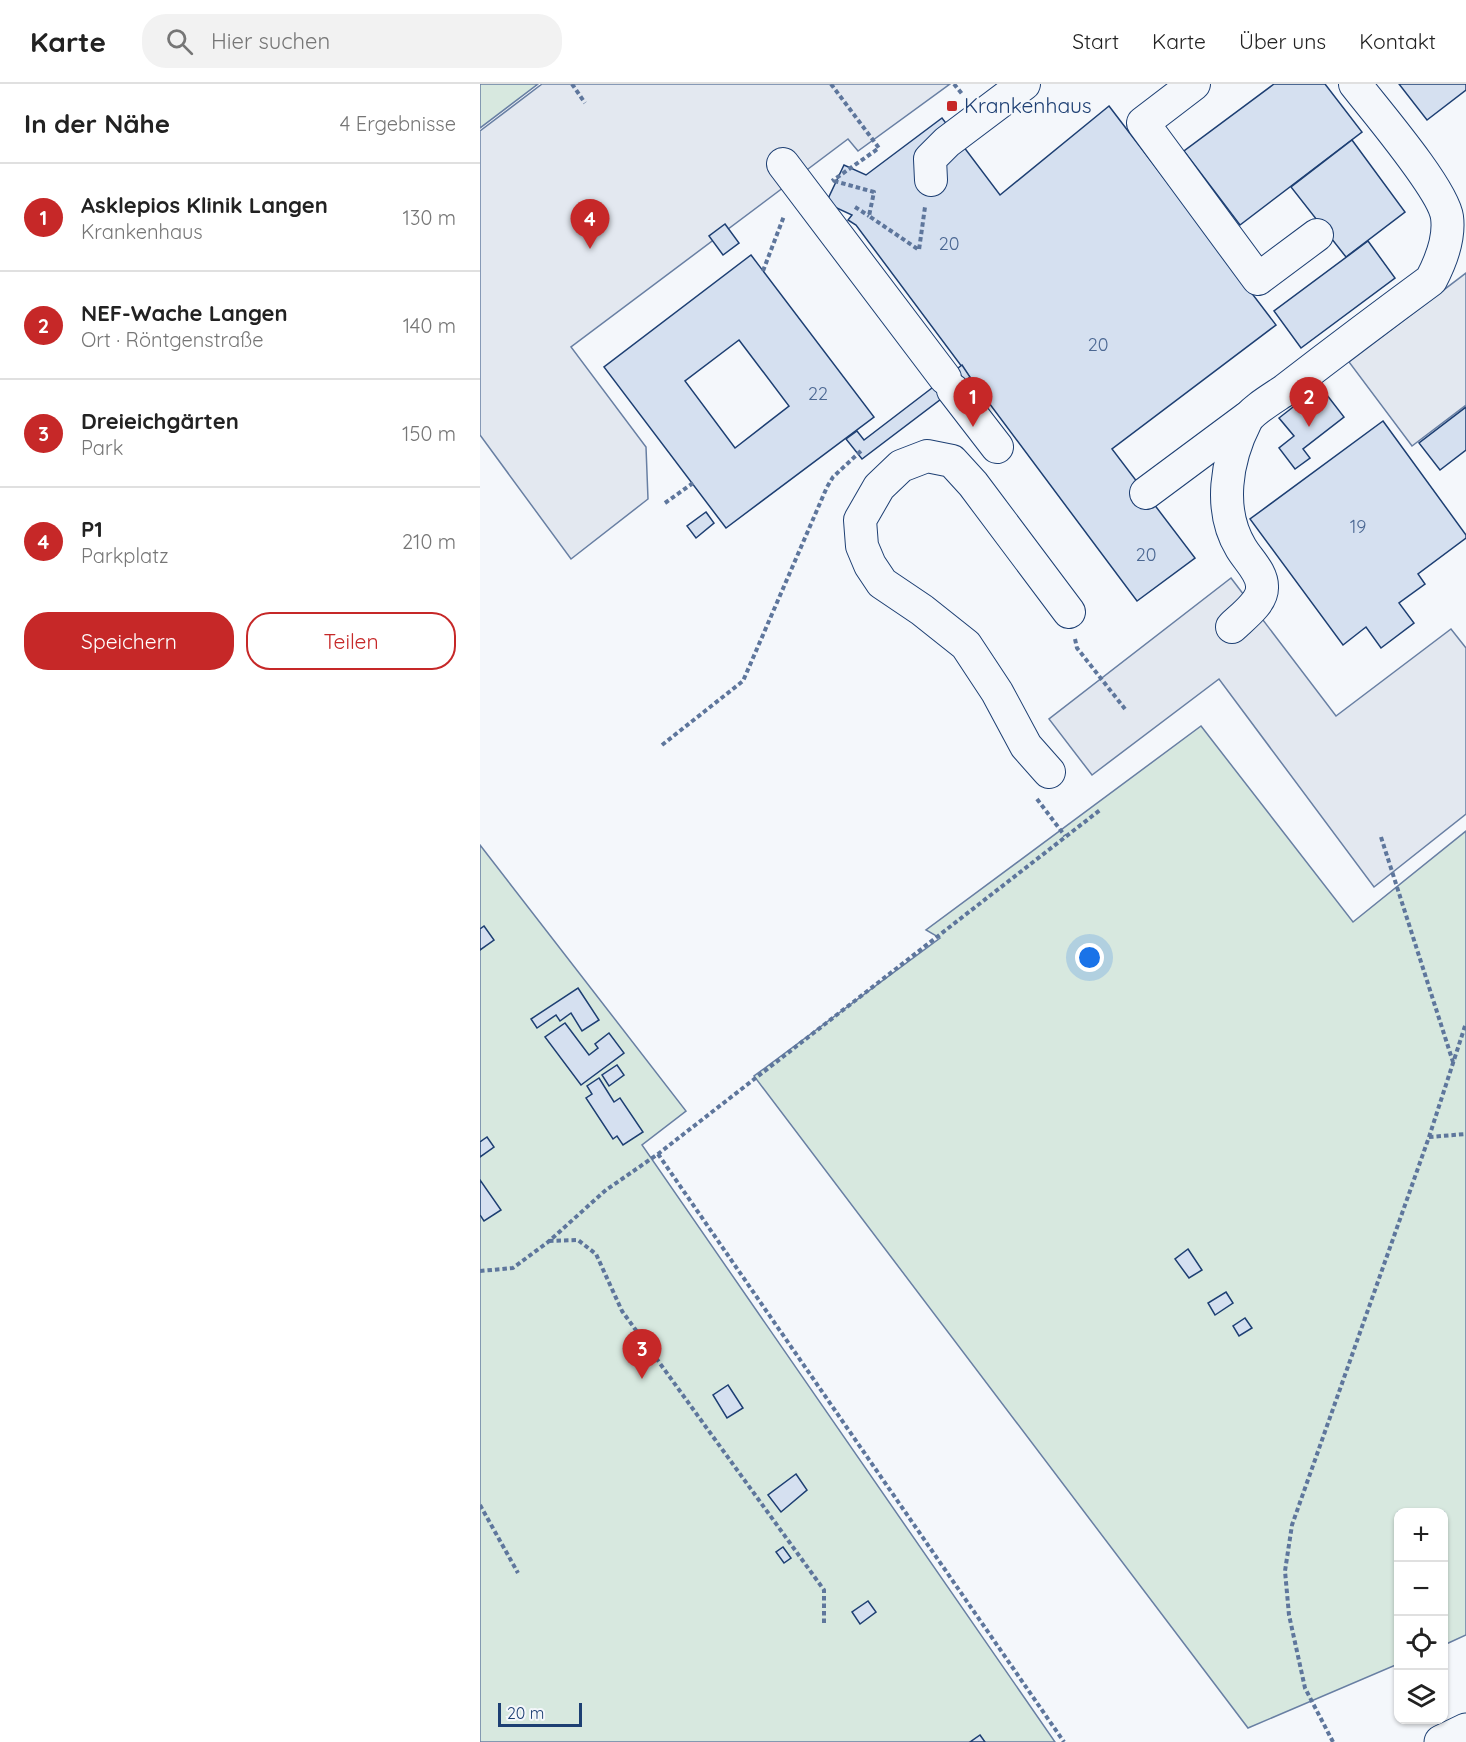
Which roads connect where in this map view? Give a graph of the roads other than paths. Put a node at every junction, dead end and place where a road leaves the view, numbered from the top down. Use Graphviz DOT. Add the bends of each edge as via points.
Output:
graph roads {
  1 [pos="1024,84"];
  2 [pos="1194,84"];
  3 [pos="1355,84"];
  4 [pos="791,173"];
  5 [pos="931,180"];
  6 [pos="1317,235"];
  7 [pos="1247,418"];
  8 [pos="997,447"];
  9 [pos="1146,493"];
  10 [pos="1069,612"];
  11 [pos="1232,627"];
  12 [pos="1041,783"];
  13 [pos="1466,1730"];
  14 [pos="1441,1742"];
  1 -- 5 [label="street" via="930,159"];
  2 -- 6 [label="street" via="1143,123 1258,279"];
  3 -- 7 [label="street" via="1434,188 1447,216 1447,238 1440,263 1431,279"];
  4 -- 8 [label="street"];
  7 -- 9 [label="street"];
  7 -- 11 [label="street" via="1233,459 1226,498 1229,520 1240,547 1260,577 1262,589 1258,600"];
  10 -- 12 [label="street" via="1000,518 952,461 927,456 901,466 879,487 860,520 862,546 882,583 966,645 997,692"];
  13 -- 14 [label="highway"];
}
